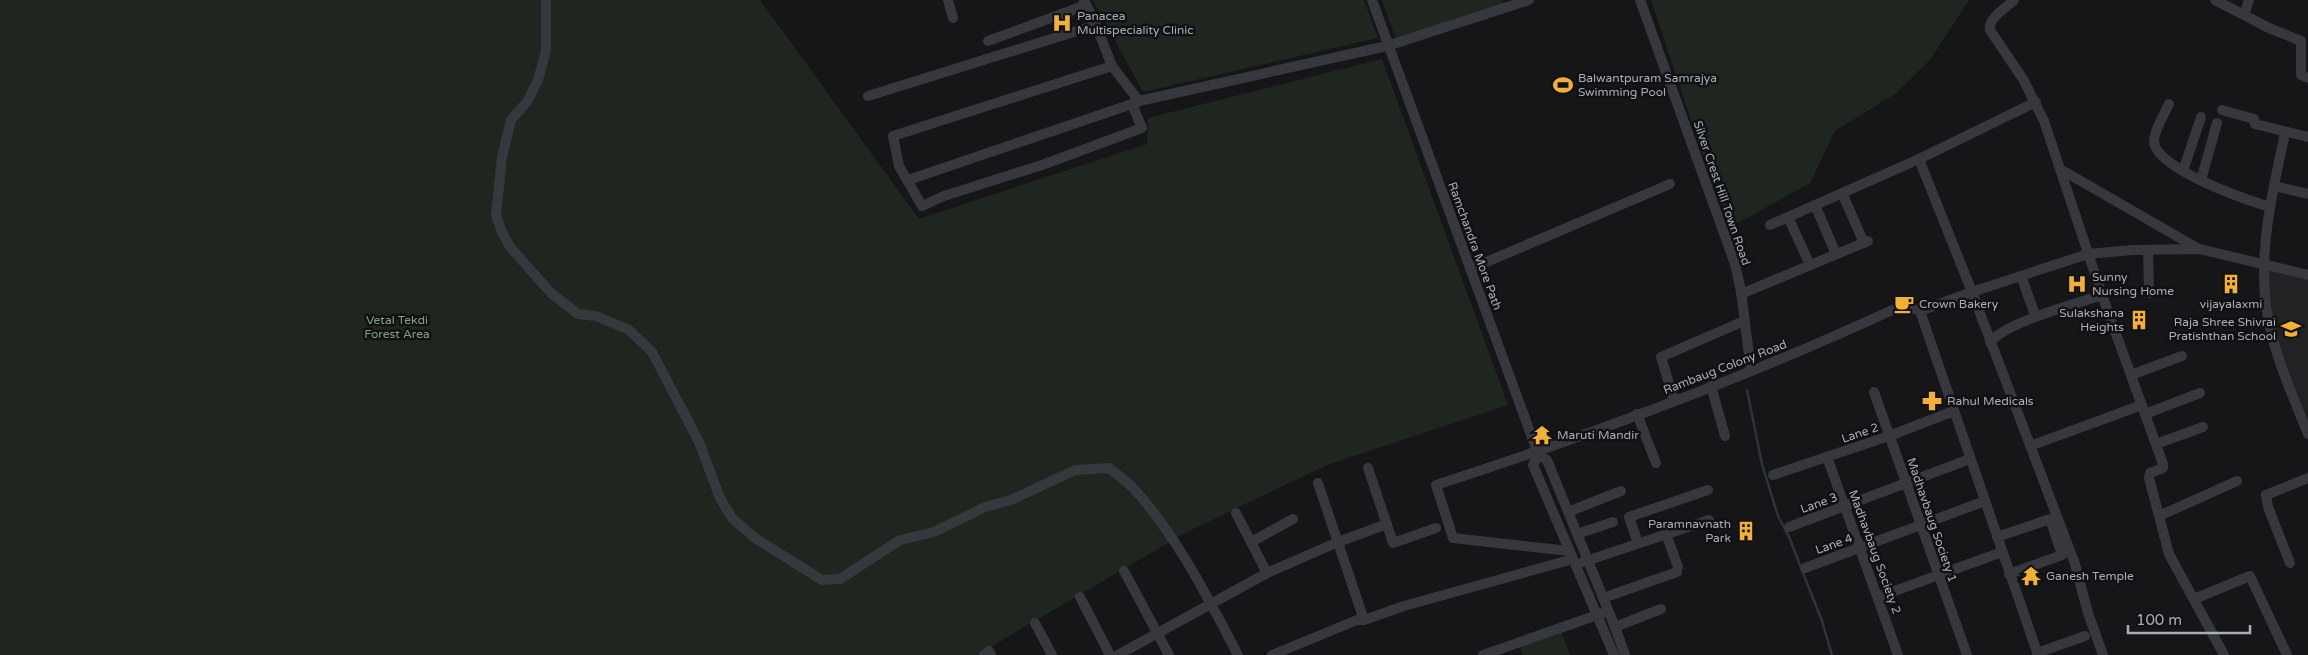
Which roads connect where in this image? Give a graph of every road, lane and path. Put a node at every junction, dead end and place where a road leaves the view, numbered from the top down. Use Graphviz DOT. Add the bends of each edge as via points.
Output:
graph roads {
  1 [pos="546,0"];
  2 [pos="948,0"];
  3 [pos="1372,0"];
  4 [pos="1529,0"];
  5 [pos="1640,0"];
  6 [pos="2014,0"];
  7 [pos="2216,0"];
  8 [pos="2249,0"];
  9 [pos="1085,2"];
  10 [pos="2244,15"];
  11 [pos="953,18"];
  12 [pos="1096,25"];
  13 [pos="988,41"];
  14 [pos="1387,46"];
  15 [pos="1112,66"];
  16 [pos="2308,78"];
  17 [pos="868,96"];
  18 [pos="2036,102"];
  19 [pos="1135,103"];
  20 [pos="2169,104"];
  21 [pos="2222,110"];
  22 [pos="2201,117"];
  23 [pos="2217,123"];
  24 [pos="2285,133"];
  25 [pos="2308,137"];
  26 [pos="1919,159"];
  27 [pos="2060,169"];
  28 [pos="2183,171"];
  29 [pos="908,180"];
  30 [pos="2201,180"];
  31 [pos="1670,184"];
  32 [pos="2274,186"];
  33 [pos="1842,193"];
  34 [pos="2308,194"];
  35 [pos="1815,205"];
  36 [pos="2270,206"];
  37 [pos="1788,217"];
  38 [pos="1770,225"];
  39 [pos="2200,249"];
  40 [pos="2148,250"];
  41 [pos="1836,254"];
  42 [pos="2088,254"];
  43 [pos="1810,266"];
  44 [pos="2265,266"];
  45 [pos="1470,269"];
  46 [pos="2308,275"];
  47 [pos="2021,276"];
  48 [pos="1972,292"];
  49 [pos="2149,293"];
  50 [pos="1741,294"];
  51 [pos="2102,295"];
  52 [pos="1920,311"];
  53 [pos="2034,312"];
  54 [pos="1744,321"];
  55 [pos="1990,342"];
  56 [pos="2182,356"];
  57 [pos="1751,371"];
  58 [pos="2131,375"];
  59 [pos="1711,386"];
  60 [pos="1874,392"];
  61 [pos="2200,392"];
  62 [pos="1674,400"];
  63 [pos="2143,409"];
  64 [pos="1954,412"];
  65 [pos="1637,414"];
  66 [pos="2203,427"];
  67 [pos="2308,434"];
  68 [pos="1725,436"];
  69 [pos="1889,436"];
  70 [pos="2156,444"];
  71 [pos="2030,446"];
  72 [pos="1537,453"];
  73 [pos="1827,457"];
  74 [pos="1970,459"];
  75 [pos="1656,463"];
  76 [pos="1368,468"];
  77 [pos="1773,476"];
  78 [pos="2308,478"];
  79 [pos="2237,481"];
  80 [pos="1318,483"];
  81 [pos="1906,483"];
  82 [pos="1708,490"];
  83 [pos="1621,491"];
  84 [pos="1985,501"];
  85 [pos="1846,507"];
  86 [pos="1568,512"];
  87 [pos="1236,513"];
  88 [pos="2159,516"];
  89 [pos="1294,520"];
  90 [pos="1710,520"];
  91 [pos="1614,522"];
  92 [pos="1387,524"];
  93 [pos="1921,526"];
  94 [pos="1789,527"];
  95 [pos="1436,528"];
  96 [pos="1577,534"];
  97 [pos="1666,534"];
  98 [pos="1997,537"];
  99 [pos="1251,542"];
  100 [pos="1338,542"];
  101 [pos="1638,543"];
  102 [pos="1861,548"];
  103 [pos="2002,552"];
  104 [pos="1572,558"];
  105 [pos="1588,561"];
  106 [pos="2290,563"];
  107 [pos="1805,568"];
  108 [pos="1124,571"];
  109 [pos="1267,573"];
  110 [pos="2010,574"];
  111 [pos="1938,575"];
  112 [pos="1080,597"];
  113 [pos="1878,597"];
  114 [pos="1603,598"];
  115 [pos="2194,599"];
  116 [pos="1211,603"];
  117 [pos="1661,609"];
  118 [pos="1608,610"];
  119 [pos="1598,615"];
  120 [pos="1364,620"];
  121 [pos="1036,623"];
  122 [pos="1616,627"];
  123 [pos="1158,633"];
  124 [pos="2085,636"];
  125 [pos="2037,654"];
  126 [pos="984,655"];
  127 [pos="991,655"];
  128 [pos="1052,655"];
  129 [pos="1110,655"];
  130 [pos="1118,655"];
  131 [pos="1169,655"];
  132 [pos="1238,655"];
  133 [pos="1272,655"];
  134 [pos="1483,655"];
  135 [pos="1614,655"];
  136 [pos="1625,655"];
  137 [pos="1898,655"];
  138 [pos="1967,655"];
  139 [pos="2103,655"];
  140 [pos="2224,655"];
  141 [pos="2287,655"];
  1 -- 116 [label="street" via="546,52 527,102 511,120 502,157 496,216 501,230 510,247 551,293 578,314 596,316 629,330 652,352 699,442 720,498 732,518 755,538 822,580 840,579 900,540 934,532 1075,470 1109,468 1135,489 1175,542"];
  2 -- 11 [label="street"];
  3 -- 14 [label="street, Ramchandra More Path"];
  4 -- 14 [label="street"];
  5 -- 50 [label="street, Silver Crest Hill Town Road" via="1735,264"];
  6 -- 18 [label="street" via="1992,20 1990,28"];
  7 -- 10 [label="street"];
  8 -- 10 [label="street"];
  9 -- 12 [label="street"];
  9 -- 13 [label="street"];
  10 -- 16 [label="street" via="2301,41 2301,75"];
  12 -- 15 [label="street"];
  12 -- 17 [label="street"];
  14 -- 19 [label="street"];
  14 -- 45 [label="street, Ramchandra More Path"];
  15 -- 19 [label="street"];
  15 -- 29 [label="street" via="893,136 899,166"];
  18 -- 26 [label="street"];
  18 -- 27 [label="street"];
  19 -- 29 [label="street"];
  19 -- 29 [label="street" via="1142,128 922,206"];
  20 -- 28 [label="street" via="2154,141 2161,156"];
  21 -- 24 [label="street" via="2254,119 2255,124"];
  22 -- 28 [label="street"];
  23 -- 30 [label="street"];
  24 -- 25 [label="street"];
  24 -- 32 [label="street"];
  26 -- 33 [label="street"];
  26 -- 48 [label="street"];
  27 -- 39 [label="street"];
  27 -- 42 [label="street"];
  28 -- 30 [label="street"];
  30 -- 36 [label="street" via="2244,199"];
  31 -- 45 [label="street"];
  32 -- 34 [label="street"];
  32 -- 36 [label="street"];
  33 -- 35 [label="street"];
  33 -- 41 [label="street" via="1866,242"];
  35 -- 37 [label="street"];
  35 -- 41 [label="street"];
  36 -- 44 [label="street"];
  37 -- 38 [label="street"];
  37 -- 43 [label="street"];
  39 -- 40 [label="street, Rambaug Colony Road"];
  39 -- 44 [label="street, Rambaug Colony Road"];
  40 -- 42 [label="street, Rambaug Colony Road"];
  40 -- 49 [label="street"];
  41 -- 43 [label="street"];
  42 -- 47 [label="street, Rambaug Colony Road"];
  42 -- 51 [label="street"];
  43 -- 50 [label="street"];
  44 -- 46 [label="street, Rambaug Colony Road"];
  44 -- 67 [label="street" via="2265,296 2276,352"];
  45 -- 72 [label="street, Ramchandra More Path"];
  47 -- 48 [label="street, Rambaug Colony Road"];
  47 -- 53 [label="street"];
  48 -- 52 [label="street, Rambaug Colony Road"];
  48 -- 55 [label="street"];
  50 -- 54 [label="street, Silver Crest Hill Town Road"];
  51 -- 55 [label="street" via="2018,324 1996,335"];
  51 -- 58 [label="street"];
  52 -- 57 [label="street, Rambaug Colony Road" via="1908,307 1890,311 1807,350"];
  52 -- 64 [label="street"];
  54 -- 57 [label="street, Silver Crest Hill Town Road"];
  54 -- 62 [label="street" via="1661,357"];
  55 -- 71 [label="street"];
  56 -- 58 [label="street"];
  57 -- 59 [label="street, Rambaug Colony Road"];
  58 -- 63 [label="street"];
  59 -- 62 [label="street, Rambaug Colony Road"];
  59 -- 68 [label="street"];
  60 -- 69 [label="street, Madhavbaug Society 1"];
  61 -- 63 [label="street"];
  62 -- 65 [label="street, Rambaug Colony Road"];
  63 -- 70 [label="street"];
  63 -- 71 [label="street"];
  64 -- 69 [label="street, Lane 2"];
  64 -- 74 [label="street"];
  65 -- 72 [label="street, Rambaug Colony Road"];
  65 -- 75 [label="street"];
  66 -- 70 [label="street"];
  69 -- 73 [label="street, Lane 2"];
  69 -- 81 [label="street, Madhavbaug Society 1"];
  70 -- 88 [label="street" via="2163,468 2150,473 2149,478"];
  71 -- 139 [label="street" via="2075,564"];
  72 -- 86 [label="street, Ramchandra More Path" via="1547,460"];
  72 -- 104 [label="street, Ramchandra More Path" via="1533,465"];
  72 -- 104 [label="street, Rambaug Colony Road" via="1436,485 1452,538"];
  73 -- 77 [label="street, Lane 2"];
  73 -- 85 [label="street, Madhavbaug Society 2"];
  74 -- 81 [label="street, Lane 3"];
  74 -- 84 [label="street"];
  76 -- 92 [label="street"];
  78 -- 106 [label="street" via="2266,495"];
  79 -- 88 [label="street"];
  80 -- 100 [label="street"];
  81 -- 85 [label="street, Lane 3"];
  81 -- 93 [label="street, Madhavbaug Society 1"];
  82 -- 101 [label="street" via="1629,517"];
  83 -- 86 [label="street"];
  84 -- 93 [label="street, Lane 4"];
  84 -- 98 [label="street"];
  85 -- 94 [label="street, Lane 3"];
  85 -- 102 [label="street, Madhavbaug Society 2"];
  86 -- 96 [label="street, Ramchandra More Path"];
  87 -- 99 [label="street"];
  88 -- 115 [label="street" via="2169,554"];
  89 -- 99 [label="street"];
  90 -- 97 [label="street"];
  91 -- 96 [label="street"];
  92 -- 95 [label="street" via="1393,543"];
  92 -- 100 [label="street"];
  93 -- 102 [label="street, Lane 4"];
  93 -- 111 [label="street, Madhavbaug Society 1"];
  96 -- 105 [label="street, Ramchandra More Path"];
  97 -- 101 [label="street"];
  97 -- 114 [label="street" via="1678,570"];
  98 -- 103 [label="street"];
  98 -- 110 [label="street" via="2050,520 2062,555"];
  99 -- 109 [label="street"];
  100 -- 109 [label="street"];
  100 -- 120 [label="street"];
  101 -- 105 [label="street"];
  102 -- 107 [label="street, Lane 4"];
  102 -- 113 [label="street, Madhavbaug Society 2"];
  103 -- 110 [label="street"];
  103 -- 111 [label="street"];
  104 -- 105 [label="street"];
  104 -- 119 [label="street, Ramchandra More Path"];
  104 -- 120 [label="street"];
  105 -- 114 [label="street, Ramchandra More Path"];
  108 -- 123 [label="street"];
  109 -- 116 [label="street"];
  110 -- 125 [label="street"];
  111 -- 113 [label="street"];
  111 -- 138 [label="street, Madhavbaug Society 1"];
  112 -- 129 [label="street"];
  113 -- 137 [label="street, Madhavbaug Society 2"];
  114 -- 118 [label="street, Ramchandra More Path"];
  115 -- 140 [label="street"];
  115 -- 141 [label="street" via="2250,576"];
  116 -- 123 [label="street"];
  116 -- 132 [label="street"];
  117 -- 122 [label="street"];
  118 -- 119 [label="street"];
  118 -- 122 [label="street, Ramchandra More Path"];
  119 -- 134 [label="street"];
  119 -- 135 [label="street, Ramchandra More Path"];
  120 -- 133 [label="street" via="1356,620"];
  121 -- 128 [label="street"];
  122 -- 136 [label="street, Ramchandra More Path"];
  123 -- 130 [label="street"];
  123 -- 131 [label="street"];
  124 -- 125 [label="street"];
  126 -- 127 [label="street" via="989,651"];
}
